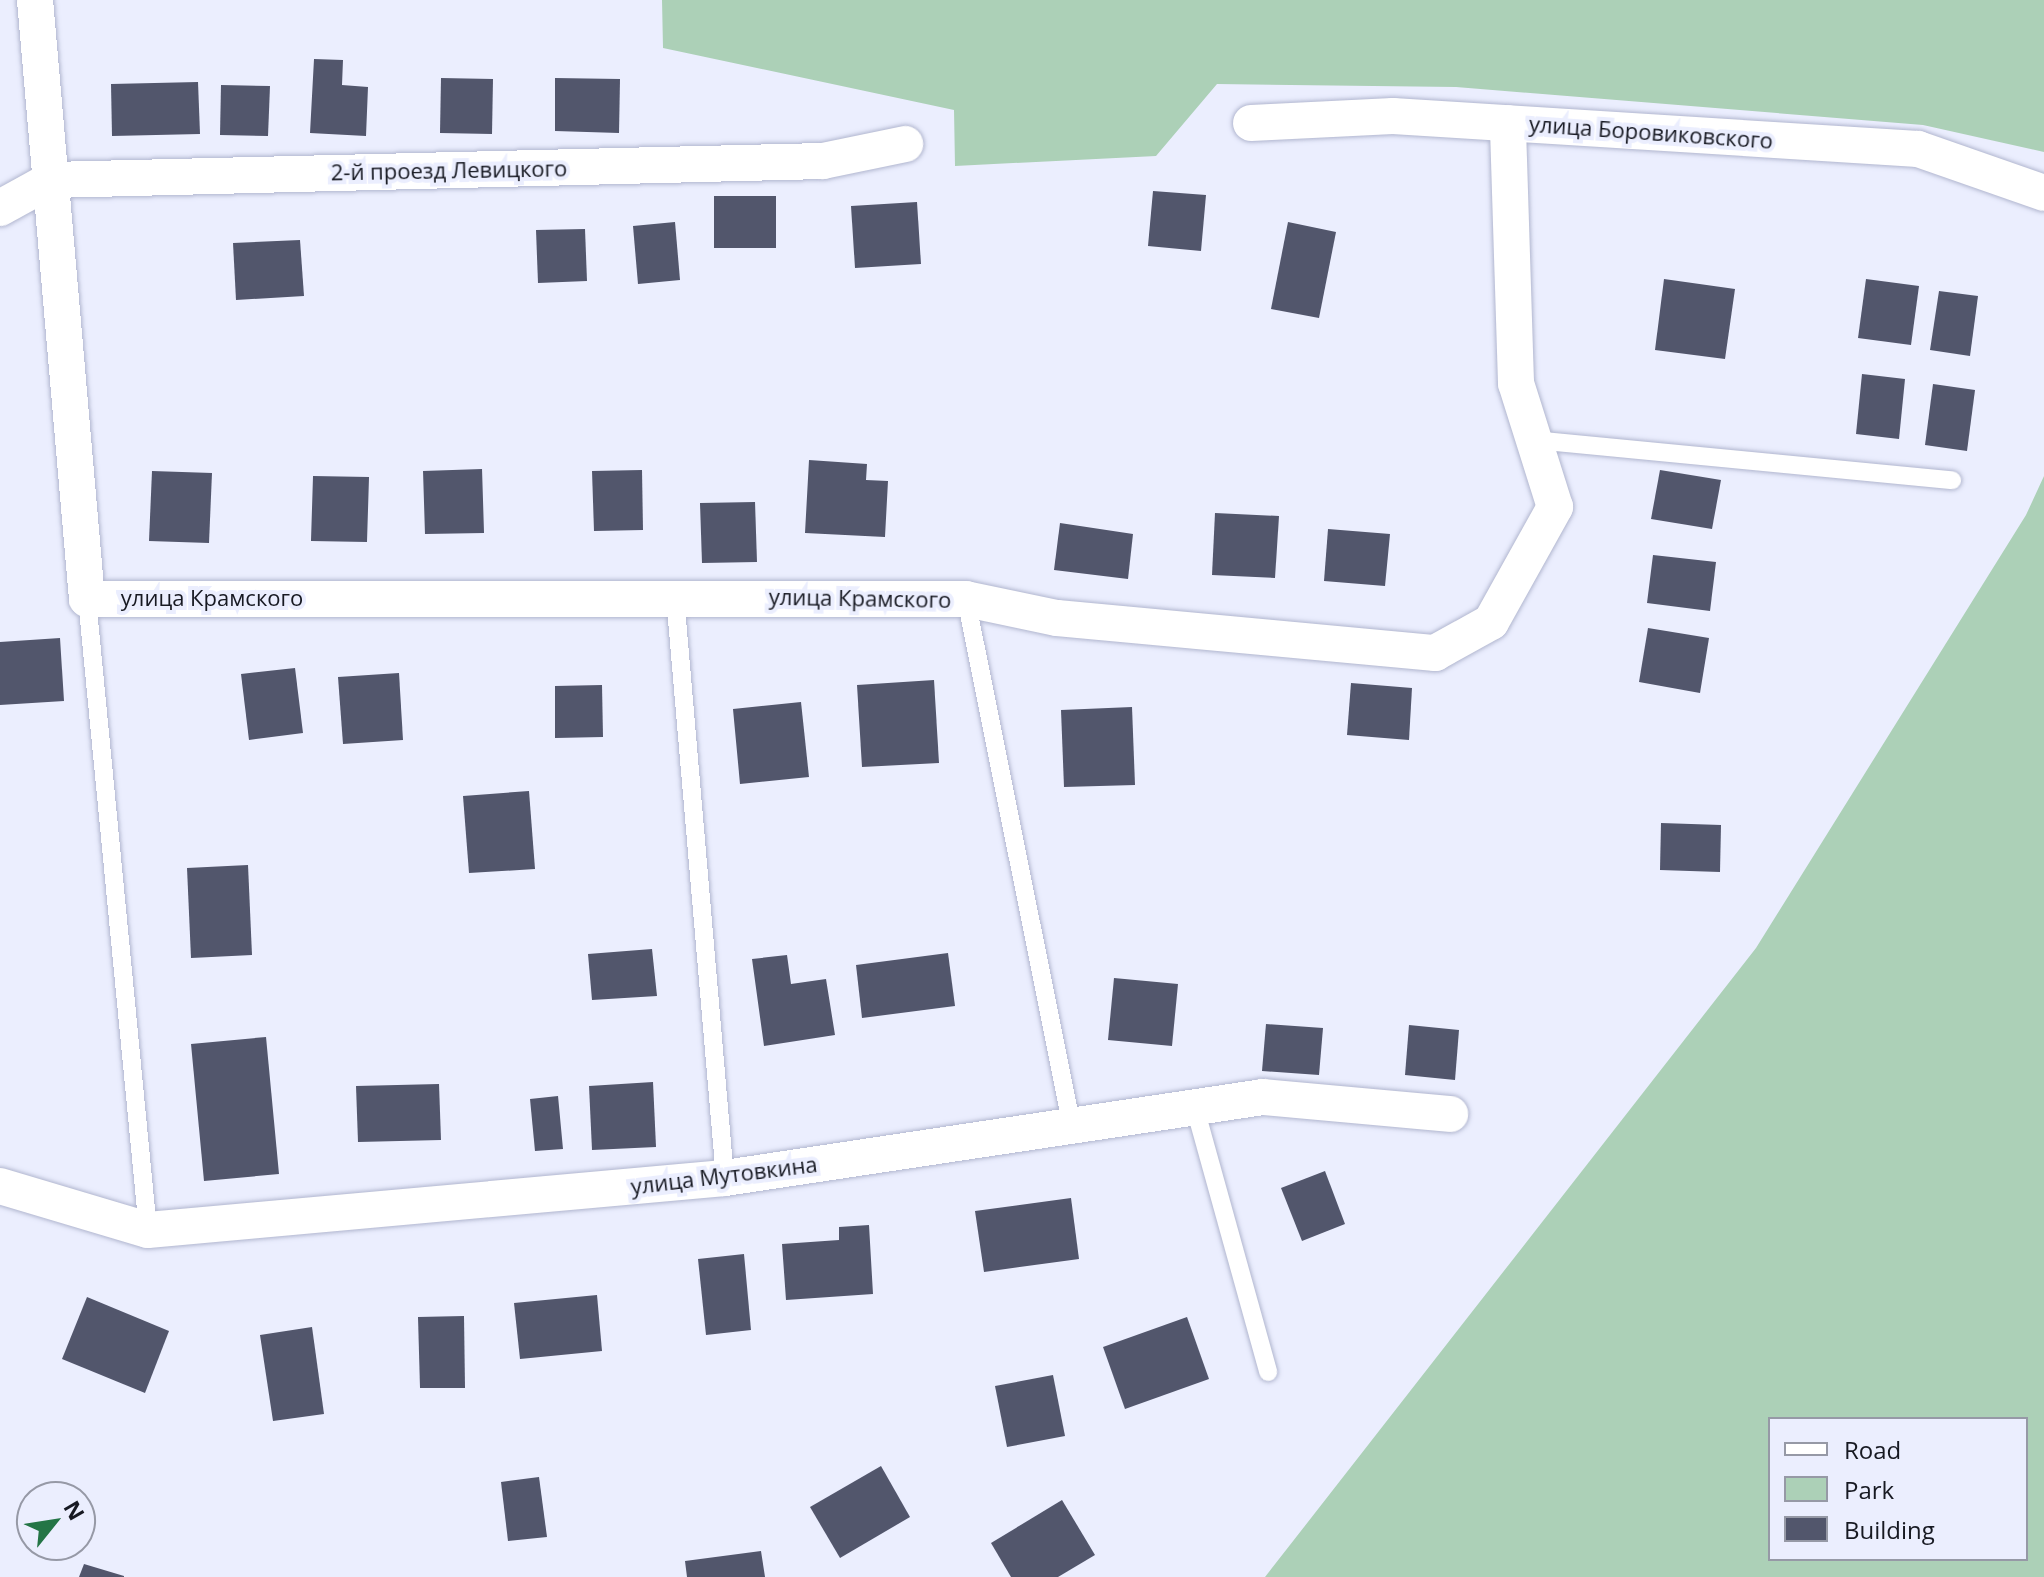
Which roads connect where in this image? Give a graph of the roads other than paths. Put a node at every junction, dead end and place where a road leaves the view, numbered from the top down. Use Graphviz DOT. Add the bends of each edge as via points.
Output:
graph roads {
  1 [pos="35,0"];
  2 [pos="1251,123"];
  3 [pos="1508,123"];
  4 [pos="905,144"];
  5 [pos="51,180"];
  6 [pos="2044,193"];
  7 [pos="1,210"];
  8 [pos="1534,440"];
  9 [pos="1952,480"];
  10 [pos="675,596"];
  11 [pos="87,599"];
  12 [pos="966,599"];
  13 [pos="1195,1108"];
  14 [pos="1450,1114"];
  15 [pos="1072,1127"];
  16 [pos="725,1178"];
  17 [pos="0,1186"];
  18 [pos="148,1230"];
  19 [pos="1268,1372"];
  1 -- 5 [label="street"];
  2 -- 3 [label="street, улица Боровиковского" via="1393,116"];
  3 -- 6 [label="street, улица Боровиковского" via="1918,149"];
  3 -- 8 [label="street" via="1516,383"];
  4 -- 5 [label="street, 2-й проезд Левицкого" via="823,161"];
  5 -- 7 [label="street, 2-й проезд Левицкого"];
  5 -- 11 [label="street"];
  8 -- 9 [label="lane"];
  8 -- 12 [label="street, улица Крамского" via="1555,507 1491,622 1435,653 1057,618"];
  10 -- 11 [label="street, улица Крамского"];
  10 -- 12 [label="street, улица Крамского"];
  10 -- 16 [label="lane"];
  11 -- 18 [label="lane"];
  12 -- 15 [label="lane"];
  13 -- 14 [label="street, улица Мутовкина" via="1263,1097"];
  13 -- 15 [label="street, улица Мутовкина"];
  13 -- 19 [label="lane"];
  15 -- 16 [label="street, улица Мутовкина"];
  16 -- 18 [label="street, улица Мутовкина"];
  17 -- 18 [label="street, улица Мутовкина"];
}
